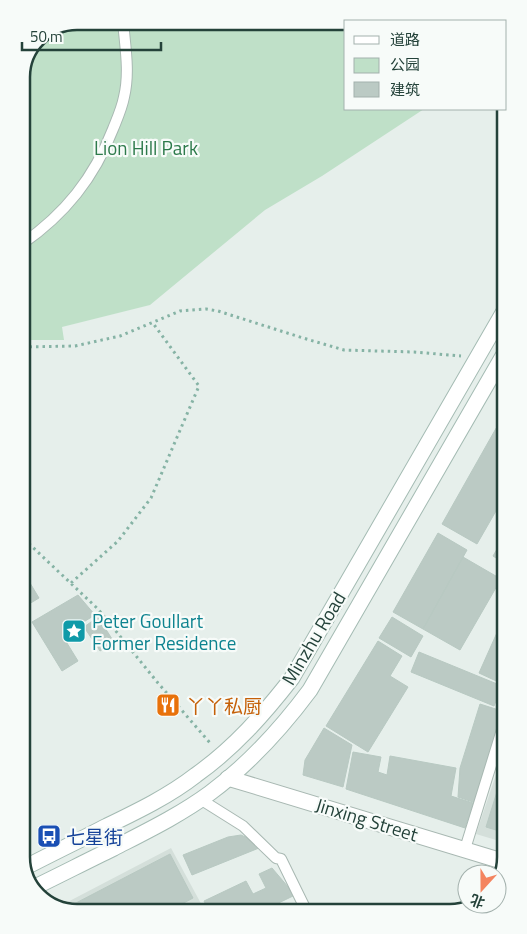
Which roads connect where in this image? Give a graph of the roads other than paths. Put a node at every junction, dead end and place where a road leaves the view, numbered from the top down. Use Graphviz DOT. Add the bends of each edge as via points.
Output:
graph roads {
  1 [pos="124,30"];
  2 [pos="30,238"];
  3 [pos="497,323"];
  4 [pos="497,366"];
  5 [pos="497,746"];
  6 [pos="228,778"];
  7 [pos="200,799"];
  8 [pos="465,849"];
  9 [pos="497,859"];
  10 [pos="31,865"];
  11 [pos="39,885"];
  12 [pos="303,904"];
  1 -- 2 [label="lane" via="127,67 124,96 110,138 76,195 62,212"];
  3 -- 10 [label="main road, Minzhu Road" via="292,678 271,705 247,732 183,784 141,810"];
  4 -- 6 [label="main road, Minzhu Road" via="310,690 263,747"];
  5 -- 8 [label="lane"];
  6 -- 7 [label="main road, Minzhu Road"];
  6 -- 8 [label="main road, Jinxing Street"];
  7 -- 11 [label="main road, Minzhu Road" via="152,829"];
  7 -- 12 [label="lane" via="243,826 276,858 281,859"];
  8 -- 9 [label="main road, Jinxing Street"];
}
